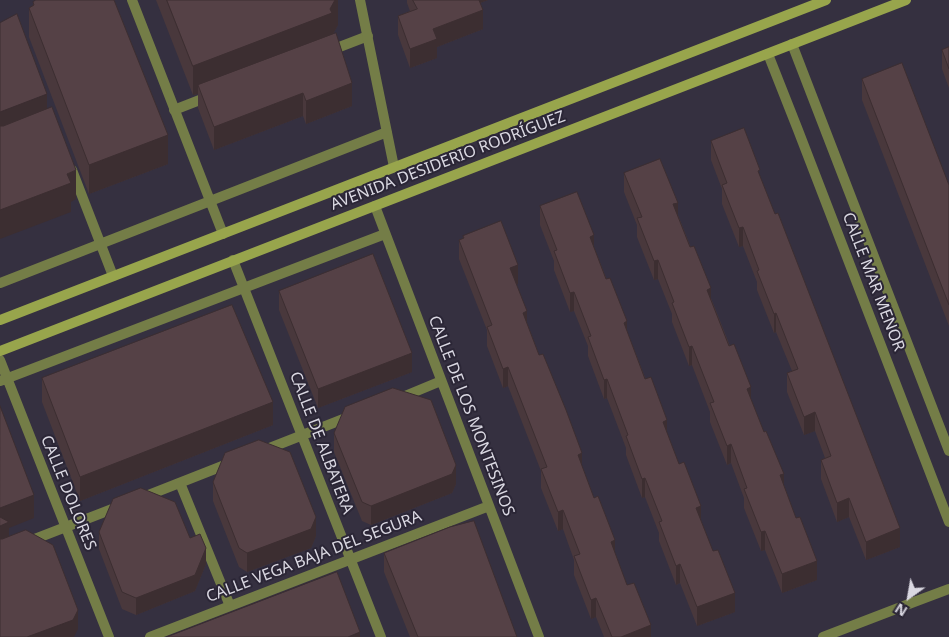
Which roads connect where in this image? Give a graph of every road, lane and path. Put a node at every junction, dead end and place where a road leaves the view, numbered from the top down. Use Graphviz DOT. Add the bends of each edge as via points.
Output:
graph roads {
  1 [pos="132,0"];
  2 [pos="360,0"];
  3 [pos="826,0"];
  4 [pos="906,0"];
  5 [pos="368,36"];
  6 [pos="792,44"];
  7 [pos="322,54"];
  8 [pos="768,54"];
  9 [pos="220,92"];
  10 [pos="174,110"];
  11 [pos="387,132"];
  12 [pos="70,164"];
  13 [pos="394,168"];
  14 [pos="210,201"];
  15 [pos="375,206"];
  16 [pos="223,234"];
  17 [pos="385,234"];
  18 [pos="100,244"];
  19 [pos="233,260"];
  20 [pos="113,276"];
  21 [pos="0,283"];
  22 [pos="244,287"];
  23 [pos="0,320"];
  24 [pos="0,351"];
  25 [pos="0,360"];
  26 [pos="4,380"];
  27 [pos="441,381"];
  28 [pos="391,401"];
  29 [pos="364,411"];
  30 [pos="302,435"];
  31 [pos="949,451"];
  32 [pos="180,483"];
  33 [pos="489,506"];
  34 [pos="949,522"];
  35 [pos="66,526"];
  36 [pos="18,545"];
  37 [pos="350,559"];
  38 [pos="949,589"];
  39 [pos="230,606"];
  40 [pos="109,637"];
  41 [pos="150,637"];
  42 [pos="381,637"];
  43 [pos="539,637"];
  44 [pos="823,637"];
  1 -- 10 [label="street"];
  2 -- 5 [label="street"];
  3 -- 13 [label="street, AVENIDA DESIDERIO RODRÍGUEZ"];
  4 -- 6 [label="street, AVENIDA DESIDERIO RODRÍGUEZ"];
  5 -- 7 [label="street"];
  5 -- 11 [label="street"];
  6 -- 8 [label="street, AVENIDA DESIDERIO RODRÍGUEZ"];
  6 -- 31 [label="street, CALLE MAR MENOR"];
  8 -- 15 [label="street, AVENIDA DESIDERIO RODRÍGUEZ"];
  8 -- 34 [label="street, CALLE MAR MENOR"];
  9 -- 10 [label="street"];
  10 -- 14 [label="street"];
  11 -- 13 [label="street"];
  11 -- 14 [label="street"];
  12 -- 18 [label="street"];
  13 -- 16 [label="street, AVENIDA DESIDERIO RODRÍGUEZ"];
  14 -- 16 [label="street"];
  14 -- 18 [label="street"];
  15 -- 17 [label="street, CALLE DE LOS MONTESINOS"];
  15 -- 19 [label="street, AVENIDA DESIDERIO RODRÍGUEZ"];
  16 -- 20 [label="street, AVENIDA DESIDERIO RODRÍGUEZ"];
  17 -- 22 [label="street"];
  17 -- 27 [label="street, CALLE DE LOS MONTESINOS"];
  18 -- 20 [label="street"];
  18 -- 21 [label="street"];
  19 -- 22 [label="street, CALLE DE ALBATERA"];
  19 -- 24 [label="street, AVENIDA DESIDERIO RODRÍGUEZ"];
  20 -- 23 [label="street, AVENIDA DESIDERIO RODRÍGUEZ"];
  22 -- 26 [label="street"];
  22 -- 30 [label="street, CALLE DE ALBATERA"];
  25 -- 26 [label="street, CALLE DOLORES"];
  26 -- 35 [label="street, CALLE DOLORES"];
  27 -- 28 [label="street"];
  27 -- 33 [label="street, CALLE DE LOS MONTESINOS"];
  29 -- 30 [label="street"];
  30 -- 32 [label="street"];
  30 -- 37 [label="street, CALLE DE ALBATERA"];
  32 -- 35 [label="street"];
  32 -- 39 [label="street"];
  33 -- 37 [label="street, CALLE VEGA BAJA DEL SEGURA"];
  33 -- 43 [label="street, CALLE DE LOS MONTESINOS"];
  35 -- 36 [label="street"];
  35 -- 40 [label="street, CALLE DOLORES"];
  37 -- 39 [label="street, CALLE VEGA BAJA DEL SEGURA"];
  37 -- 42 [label="street, CALLE DE ALBATERA"];
  38 -- 44 [label="street"];
  39 -- 41 [label="street, CALLE VEGA BAJA DEL SEGURA"];
}
